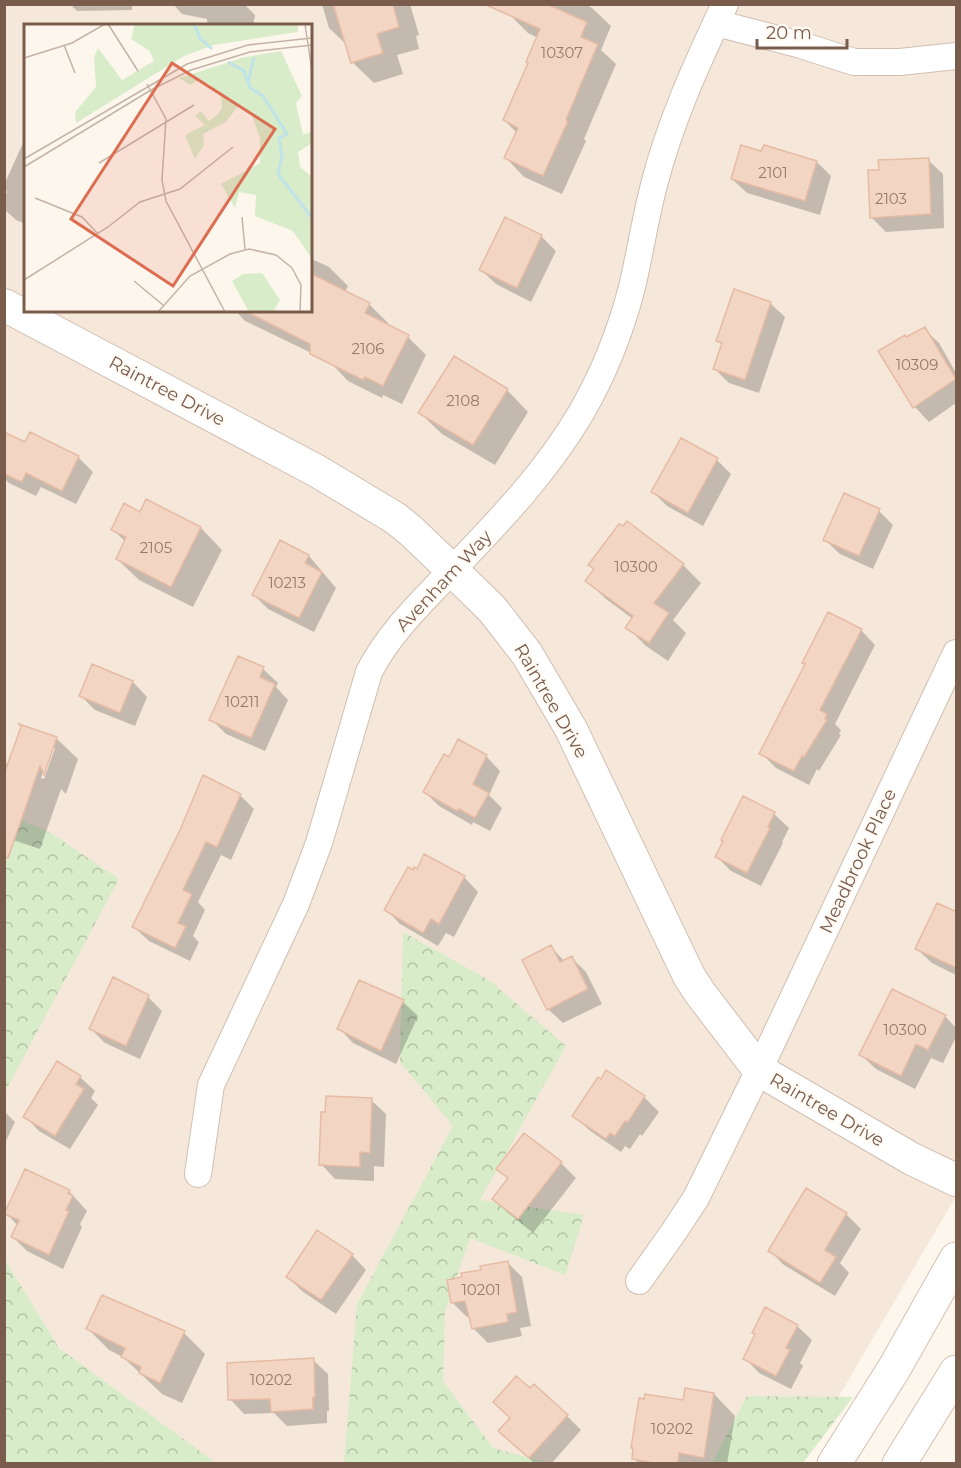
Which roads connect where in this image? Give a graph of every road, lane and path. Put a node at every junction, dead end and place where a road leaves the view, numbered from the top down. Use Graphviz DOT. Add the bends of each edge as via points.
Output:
graph roads {
  1 [pos="721,14"];
  2 [pos="957,56"];
  3 [pos="4,305"];
  4 [pos="452,570"];
  5 [pos="957,653"];
  6 [pos="759,1070"];
  7 [pos="198,1174"];
  8 [pos="957,1180"];
  9 [pos="957,1259"];
  10 [pos="639,1281"];
  11 [pos="957,1372"];
  12 [pos="834,1464"];
  13 [pos="899,1464"];
  1 -- 2 [label="street" via="854,62"];
  1 -- 4 [label="street, Avenham Way" via="678,107 654,185 632,289 609,354 582,411 518,501"];
  3 -- 4 [label="street, Raintree Drive" via="317,471 395,518"];
  4 -- 6 [label="street, Raintree Drive" via="492,609 527,654 571,729 689,976"];
  4 -- 7 [label="street, Avenham Way" via="379,653 369,672 320,843 296,904 211,1085"];
  5 -- 6 [label="street, Meadbrook Place"];
  6 -- 8 [label="street, Raintree Drive" via="912,1159"];
  6 -- 10 [label="street, Meadbrook Place" via="696,1198"];
  9 -- 12 [label="main road"];
  11 -- 13 [label="main road"];
}
